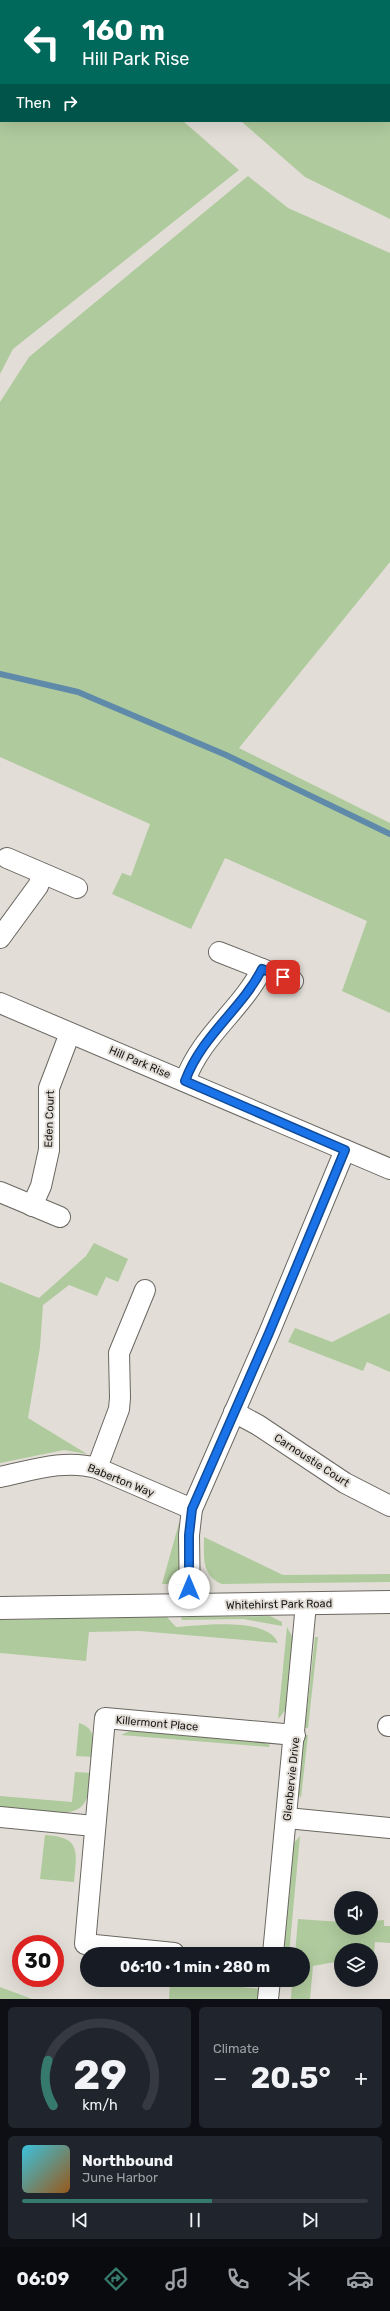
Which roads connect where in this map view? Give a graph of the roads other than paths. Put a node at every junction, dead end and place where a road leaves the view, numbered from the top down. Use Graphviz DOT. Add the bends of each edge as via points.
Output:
graph roads {
  1 [pos="7,858"];
  2 [pos="43,874"];
  3 [pos="77,888"];
  4 [pos="0,938"];
  5 [pos="219,952"];
  6 [pos="262,969"];
  7 [pos="293,981"];
  8 [pos="0,1004"];
  9 [pos="70,1033"];
  10 [pos="185,1081"];
  11 [pos="345,1150"];
  12 [pos="390,1169"];
  13 [pos="0,1192"];
  14 [pos="32,1206"];
  15 [pos="60,1217"];
  16 [pos="145,1290"];
  17 [pos="234,1412"];
  18 [pos="97,1468"];
  19 [pos="0,1477"];
  20 [pos="390,1506"];
  21 [pos="192,1509"];
  22 [pos="390,1602"];
  23 [pos="306,1604"];
  24 [pos="190,1606"];
  25 [pos="0,1608"];
  26 [pos="295,1735"];
  27 [pos="0,1817"];
  28 [pos="287,1818"];
  29 [pos="94,1826"];
  30 [pos="390,1828"];
  31 [pos="115,1947"];
  32 [pos="274,1947"];
  33 [pos="269,1987"];
  34 [pos="268,1999"];
  1 -- 2 [label="street"];
  2 -- 3 [label="street"];
  2 -- 4 [label="street" via="38,886"];
  5 -- 6 [label="street"];
  6 -- 7 [label="street"];
  6 -- 10 [label="street" via="254,986 205,1042"];
  8 -- 9 [label="street, Hill Park Rise"];
  9 -- 10 [label="street, Hill Park Rise"];
  9 -- 14 [label="street, Eden Court" via="49,1088 49,1150 41,1186"];
  10 -- 11 [label="street, Hill Park Rise"];
  11 -- 12 [label="street, Hill Park Rise"];
  11 -- 17 [label="street"];
  13 -- 14 [label="street"];
  14 -- 15 [label="street"];
  16 -- 18 [label="street" via="118,1352 119,1409"];
  17 -- 20 [label="street, Carnoustie Court" via="345,1483"];
  17 -- 21 [label="street"];
  18 -- 19 [label="street, Baberton Way" via="82,1464 59,1464"];
  18 -- 21 [label="street, Baberton Way"];
  21 -- 24 [label="street" via="189,1535"];
  22 -- 23 [label="street, Whitehirst Park Road"];
  23 -- 24 [label="street, Whitehirst Park Road"];
  23 -- 26 [label="street, Glenbervie Drive"];
  24 -- 25 [label="street, Whitehirst Park Road"];
  26 -- 28 [label="street, Glenbervie Drive"];
  26 -- 29 [label="street, Killermont Place" via="105,1718"];
  27 -- 29 [label="street"];
  28 -- 30 [label="street"];
  28 -- 32 [label="street, Glenbervie Drive"];
  29 -- 31 [label="street, Killermont Place" via="85,1944"];
  33 -- 34 [label="street"];
}
